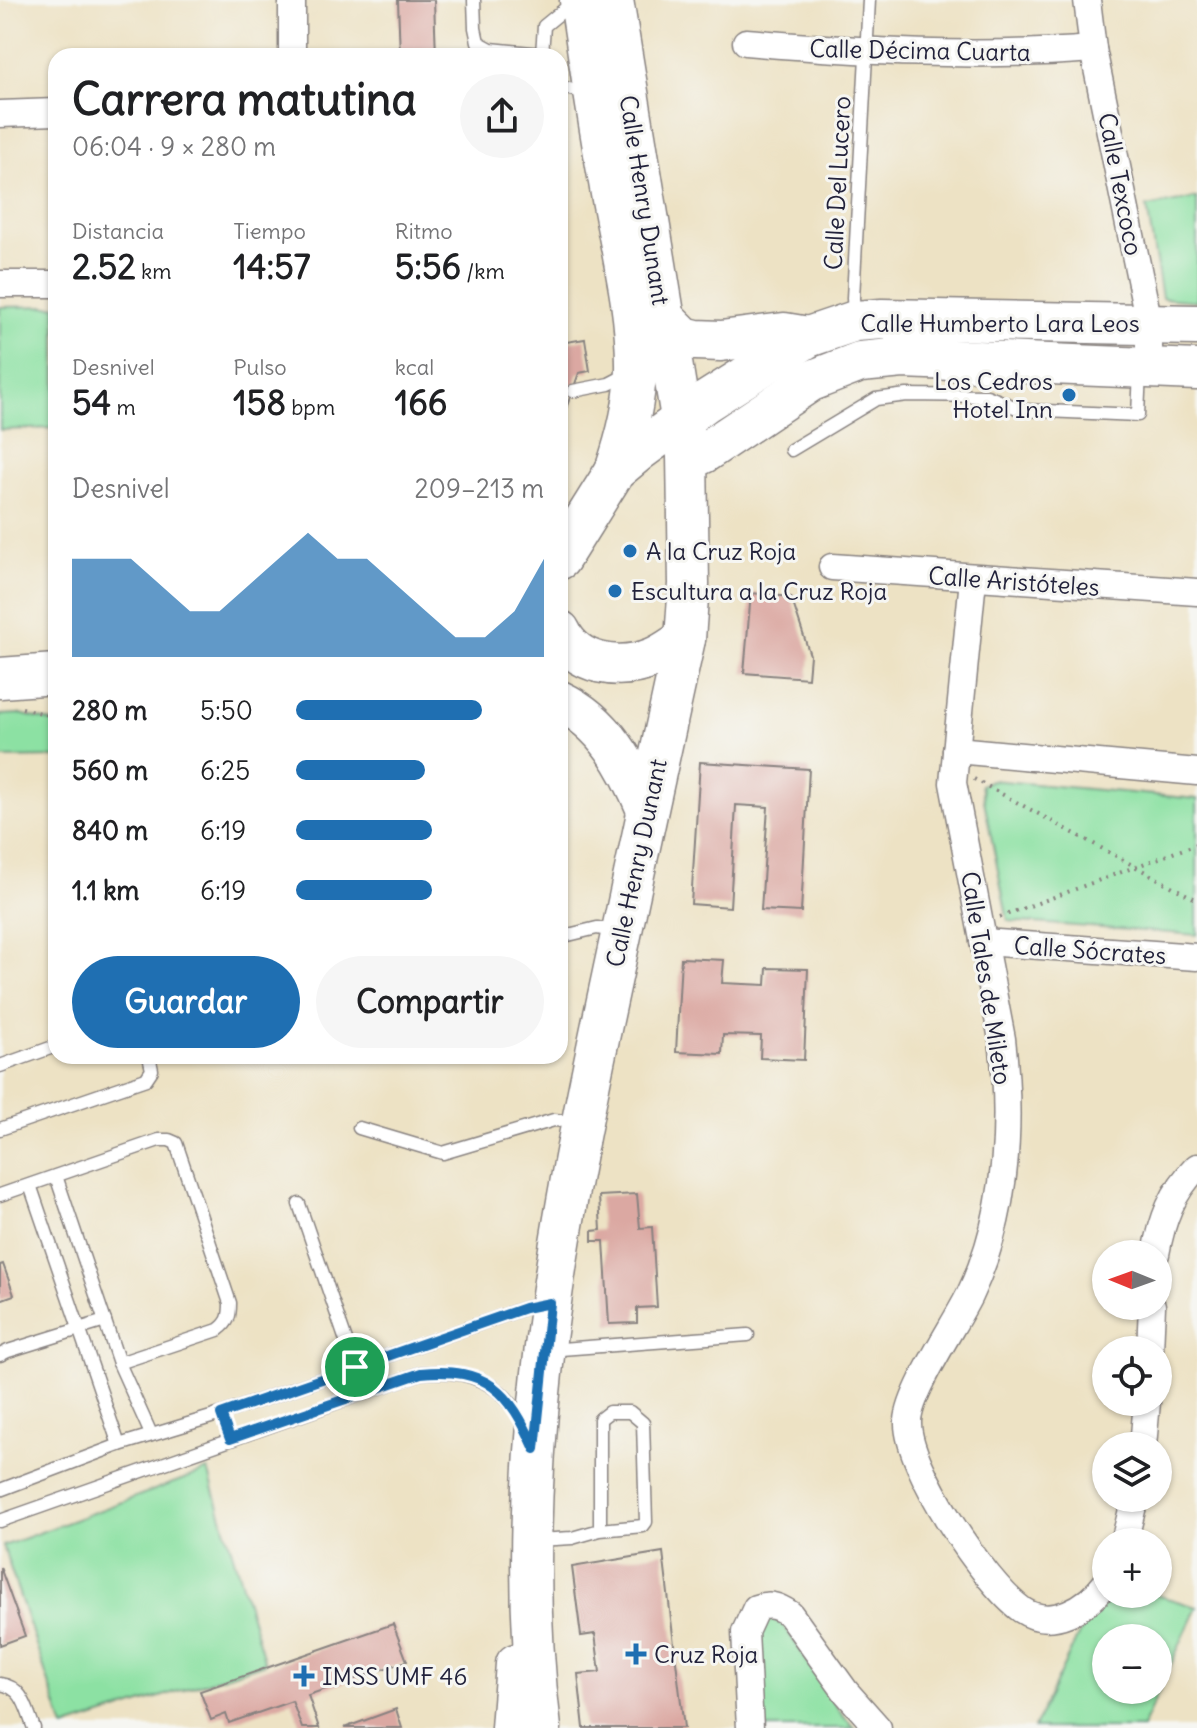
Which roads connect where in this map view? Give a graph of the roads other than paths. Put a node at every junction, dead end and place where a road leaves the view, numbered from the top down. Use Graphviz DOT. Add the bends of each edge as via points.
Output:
graph roads {
  1 [pos="292,0"];
  2 [pos="474,0"];
  3 [pos="869,0"];
  4 [pos="1087,0"];
  5 [pos="591,1"];
  6 [pos="746,42"];
  7 [pos="292,48"];
  8 [pos="489,48"];
  9 [pos="542,48"];
  10 [pos="1093,49"];
  11 [pos="867,53"];
  12 [pos="576,88"];
  13 [pos="48,112"];
  14 [pos="0,114"];
  15 [pos="0,284"];
  16 [pos="48,284"];
  17 [pos="664,317"];
  18 [pos="855,321"];
  19 [pos="1149,323"];
  20 [pos="1197,325"];
  21 [pos="808,337"];
  22 [pos="1144,368"];
  23 [pos="636,369"];
  24 [pos="1197,370"];
  25 [pos="573,391"];
  26 [pos="684,438"];
  27 [pos="791,450"];
  28 [pos="615,471"];
  29 [pos="568,547"];
  30 [pos="832,567"];
  31 [pos="973,579"];
  32 [pos="1197,592"];
  33 [pos="685,639"];
  34 [pos="568,644"];
  35 [pos="48,677"];
  36 [pos="5,694"];
  37 [pos="568,704"];
  38 [pos="954,759"];
  39 [pos="1197,772"];
  40 [pos="647,810"];
  41 [pos="621,932"];
  42 [pos="568,935"];
  43 [pos="983,942"];
  44 [pos="1197,957"];
  45 [pos="48,1049"];
  46 [pos="151,1064"];
  47 [pos="0,1066"];
  48 [pos="581,1122"];
  49 [pos="359,1128"];
  50 [pos="0,1129"];
  51 [pos="1197,1167"];
  52 [pos="56,1176"];
  53 [pos="30,1185"];
  54 [pos="0,1195"];
  55 [pos="299,1204"];
  56 [pos="76,1235"];
  57 [pos="1159,1240"];
  58 [pos="51,1248"];
  59 [pos="550,1303"];
  60 [pos="105,1321"];
  61 [pos="80,1329"];
  62 [pos="748,1335"];
  63 [pos="546,1347"];
  64 [pos="0,1355"];
  65 [pos="119,1363"];
  66 [pos="355,1367"];
  67 [pos="134,1399"];
  68 [pos="109,1408"];
  69 [pos="221,1414"];
  70 [pos="151,1434"];
  71 [pos="230,1439"];
  72 [pos="119,1445"];
  73 [pos="535,1449"];
  74 [pos="0,1490"];
  75 [pos="0,1521"];
  76 [pos="600,1530"];
  77 [pos="531,1540"];
  78 [pos="1092,1600"];
  79 [pos="533,1622"];
  80 [pos="0,1684"];
  81 [pos="34,1728"];
  82 [pos="511,1728"];
  83 [pos="541,1728"];
  84 [pos="750,1728"];
  85 [pos="878,1728"];
  1 -- 7 [label="street"];
  2 -- 8 [label="lane" via="478,42"];
  3 -- 11 [label="lane, Calle Del Lucero"];
  4 -- 10 [label="street, Calle Texcoco"];
  5 -- 9 [label="lane" via="566,8 544,26"];
  5 -- 12 [label="main road, Calle Henry Dunant"];
  5 -- 17 [label="main road, Calle Henry Dunant"];
  6 -- 11 [label="street, Calle Décima Cuarta"];
  10 -- 11 [label="street, Calle Décima Cuarta" via="1021,55"];
  10 -- 19 [label="street, Calle Texcoco"];
  11 -- 18 [label="lane, Calle Del Lucero"];
  12 -- 23 [label="main road, Calle Henry Dunant" via="633,320"];
  13 -- 14 [label="street"];
  15 -- 16 [label="street"];
  17 -- 21 [label="main road" via="684,337 696,340 784,333"];
  17 -- 26 [label="main road, Calle Henry Dunant"];
  18 -- 19 [label="main road, Calle Humberto Lara Leos"];
  18 -- 21 [label="main road, Calle Humberto Lara Leos"];
  19 -- 20 [label="main road, Calle Humberto Lara Leos"];
  19 -- 22 [label="street, Calle Texcoco"];
  21 -- 26 [label="main road, Calle Humberto Lara Leos"];
  22 -- 24 [label="main road, Calle Humberto Lara Leos"];
  22 -- 26 [label="main road, Calle Humberto Lara Leos" via="903,358 860,362 811,381 702,454"];
  22 -- 27 [label="lane" via="1138,415 1022,410 987,396 907,395 876,399"];
  23 -- 25 [label="lane" via="609,384"];
  23 -- 28 [label="main road, Calle Henry Dunant" via="626,439"];
  26 -- 28 [label="main road, Calle Humberto Lara Leos"];
  26 -- 33 [label="main road, Calle Henry Dunant" via="689,584"];
  28 -- 29 [label="main road, Calle Humberto Lara Leos"];
  30 -- 31 [label="street, Calle Aristóteles"];
  31 -- 32 [label="street, Calle Aristóteles"];
  31 -- 38 [label="street, Calle Tales de Mileto"];
  33 -- 34 [label="main road" via="654,658 628,665 606,665 581,656"];
  33 -- 40 [label="main road, Calle Henry Dunant"];
  35 -- 36 [label="main road"];
  37 -- 40 [label="main road" via="610,741 633,775"];
  38 -- 39 [label="street"];
  38 -- 43 [label="street, Calle Tales de Mileto" via="953,783"];
  40 -- 41 [label="main road, Calle Henry Dunant"];
  41 -- 42 [label="lane" via="597,928"];
  41 -- 48 [label="main road, Calle Henry Dunant"];
  43 -- 44 [label="street, Calle Sócrates"];
  43 -- 78 [label="street, Calle Tales de Mileto" via="1007,1081 999,1203 983,1266 911,1407 909,1437 923,1476 985,1576 1025,1612 1046,1617 1078,1610"];
  45 -- 47 [label="lane"];
  46 -- 50 [label="lane" via="146,1079"];
  48 -- 49 [label="lane" via="554,1120 443,1153"];
  48 -- 59 [label="main road, Calle Henry Dunant"];
  51 -- 57 [label="street" via="1169,1206"];
  52 -- 53 [label="lane"];
  52 -- 56 [label="lane"];
  52 -- 65 [label="lane" via="159,1140 176,1143 230,1303 230,1316 218,1330"];
  53 -- 54 [label="lane"];
  53 -- 58 [label="lane"];
  55 -- 66 [label="lane"];
  56 -- 58 [label="lane"];
  56 -- 60 [label="lane"];
  58 -- 61 [label="lane"];
  59 -- 63 [label="main road, Calle Henry Dunant"];
  59 -- 66 [label="lane"];
  60 -- 61 [label="lane"];
  60 -- 65 [label="lane"];
  61 -- 64 [label="lane"];
  61 -- 68 [label="lane"];
  62 -- 63 [label="lane"];
  63 -- 73 [label="main road, Calle Henry Dunant"];
  65 -- 67 [label="lane"];
  66 -- 69 [label="lane"];
  67 -- 68 [label="lane"];
  67 -- 70 [label="lane"];
  68 -- 72 [label="lane"];
  69 -- 70 [label="lane"];
  69 -- 71 [label="lane"];
  70 -- 72 [label="lane"];
  71 -- 73 [label="lane" via="421,1373 447,1370 492,1385 521,1418"];
  71 -- 75 [label="lane"];
  72 -- 74 [label="lane"];
  73 -- 77 [label="main road, Calle Henry Dunant"];
  76 -- 76 [label="lane" via="600,1419 609,1412 630,1412 643,1423 646,1522"];
  76 -- 77 [label="lane"];
  77 -- 79 [label="main road, Calle Henry Dunant"];
  79 -- 82 [label="main road" via="517,1645"];
  79 -- 83 [label="main road, Calle Henry Dunant"];
  80 -- 81 [label="lane" via="19,1691"];
  84 -- 85 [label="street" via="745,1632 756,1608 767,1604 790,1614"];
}
